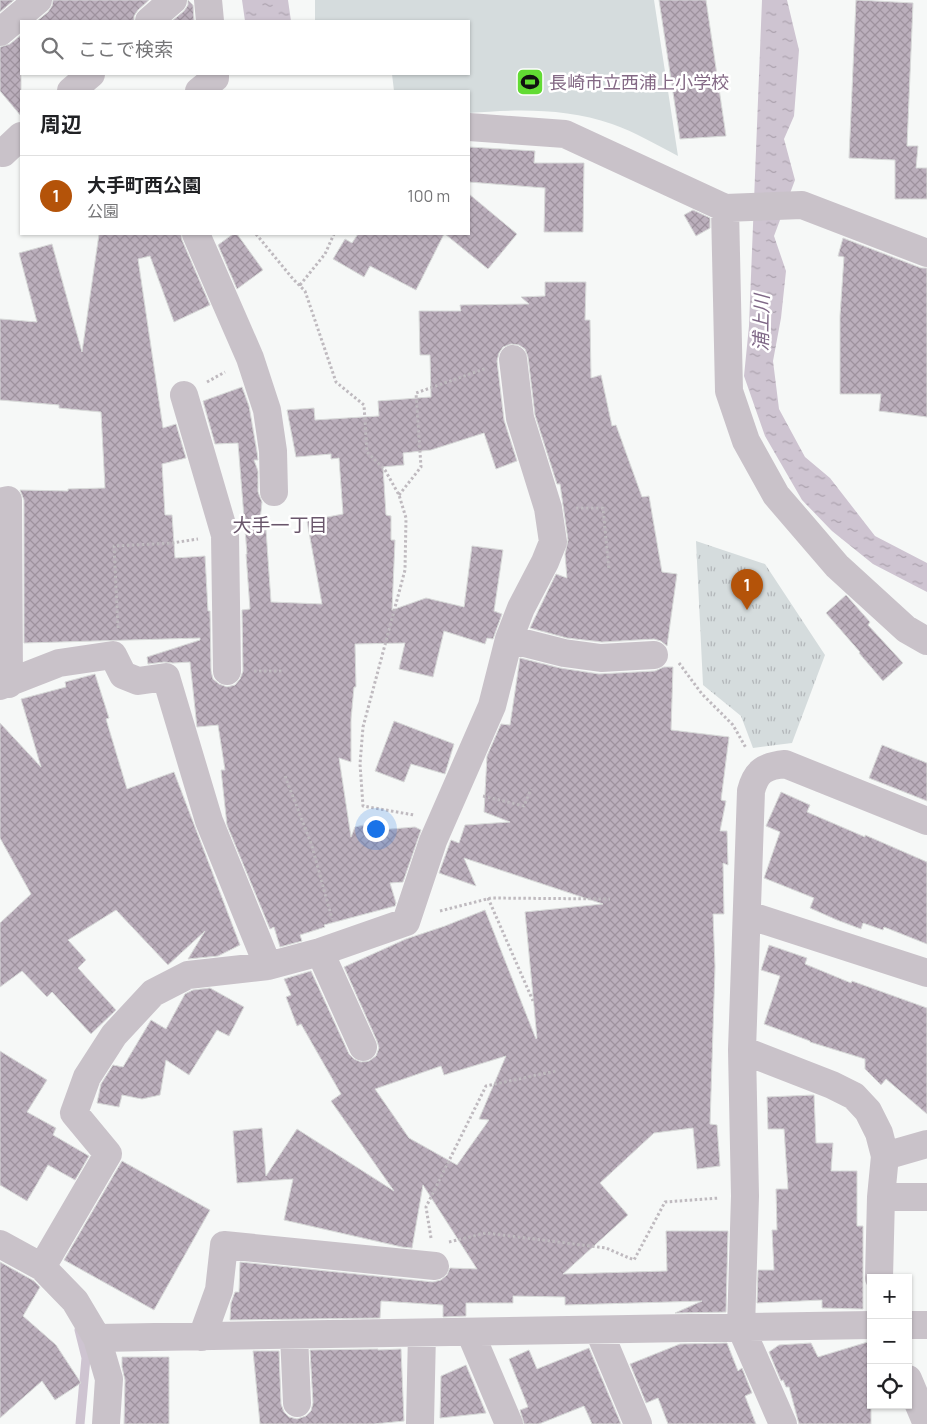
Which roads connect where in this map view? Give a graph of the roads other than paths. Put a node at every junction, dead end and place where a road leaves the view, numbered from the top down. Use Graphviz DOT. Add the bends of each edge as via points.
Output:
graph roads {
  1 [pos="38,0"];
  2 [pos="173,0"];
  3 [pos="208,0"];
  4 [pos="150,20"];
  5 [pos="210,20"];
  6 [pos="0,32"];
  7 [pos="90,75"];
  8 [pos="215,75"];
  9 [pos="72,90"];
  10 [pos="200,90"];
  11 [pos="470,127"];
  12 [pos="725,208"];
  13 [pos="196,235"];
  14 [pos="927,253"];
  15 [pos="513,359"];
  16 [pos="184,395"];
  17 [pos="274,492"];
  18 [pos="0,502"];
  19 [pos="509,639"];
  20 [pos="927,641"];
  21 [pos="654,655"];
  22 [pos="228,671"];
  23 [pos="4,685"];
  24 [pos="927,821"];
  25 [pos="748,915"];
  26 [pos="330,949"];
  27 [pos="268,966"];
  28 [pos="927,973"];
  29 [pos="363,1047"];
  30 [pos="742,1050"];
  31 [pos="927,1144"];
  32 [pos="885,1156"];
  33 [pos="881,1197"];
  34 [pos="927,1197"];
  35 [pos="0,1244"];
  36 [pos="435,1266"];
  37 [pos="42,1267"];
  38 [pos="878,1274"];
  39 [pos="912,1325"];
  40 [pos="927,1325"];
  41 [pos="867,1326"];
  42 [pos="741,1328"];
  43 [pos="599,1331"];
  44 [pos="470,1332"];
  45 [pos="422,1333"];
  46 [pos="294,1335"];
  47 [pos="202,1337"];
  48 [pos="97,1338"];
  49 [pos="912,1389"];
  50 [pos="297,1403"];
  51 [pos="106,1424"];
  52 [pos="420,1424"];
  53 [pos="509,1424"];
  54 [pos="638,1424"];
  55 [pos="783,1424"];
  56 [pos="926,1424"];
  1 -- 6 [label="street"];
  2 -- 4 [label="street"];
  3 -- 5 [label="street"];
  7 -- 9 [label="street"];
  8 -- 10 [label="street"];
  11 -- 12 [label="street" via="565,134"];
  12 -- 14 [label="street" via="802,205"];
  12 -- 20 [label="street" via="729,391 746,441 776,495 837,566 906,629"];
  13 -- 17 [label="street" via="250,358 267,410"];
  15 -- 19 [label="street" via="520,418 548,508 553,542"];
  16 -- 22 [label="street" via="225,534"];
  18 -- 23 [label="street" via="8,500"];
  19 -- 21 [label="street" via="564,653 601,658"];
  19 -- 26 [label="street" via="492,706 433,841 406,922"];
  23 -- 27 [label="street" via="59,663 113,655 123,675 138,681 166,677 209,821"];
  24 -- 25 [label="street" via="784,764 771,765 759,773 751,790"];
  25 -- 28 [label="street"];
  25 -- 30 [label="street"];
  26 -- 27 [label="street"];
  26 -- 29 [label="street"];
  27 -- 37 [label="street" via="188,975 153,993 114,1035 86,1077 74,1113 108,1154"];
  30 -- 32 [label="street" via="854,1096 868,1111 879,1133"];
  30 -- 42 [label="street" via="745,1196"];
  31 -- 32 [label="street"];
  32 -- 33 [label="street"];
  33 -- 34 [label="street"];
  33 -- 38 [label="street"];
  35 -- 37 [label="street"];
  36 -- 47 [label="street" via="224,1246 219,1290"];
  37 -- 48 [label="street" via="75,1301"];
  39 -- 40 [label="street"];
  41 -- 42 [label="street"];
  42 -- 43 [label="street"];
  42 -- 55 [label="street"];
  43 -- 44 [label="street"];
  43 -- 54 [label="street"];
  44 -- 45 [label="street"];
  44 -- 53 [label="street"];
  45 -- 46 [label="street"];
  45 -- 52 [label="street"];
  46 -- 47 [label="street"];
  46 -- 50 [label="street"];
  47 -- 48 [label="street"];
  48 -- 51 [label="street" via="109,1379"];
  49 -- 56 [label="street"];
}
